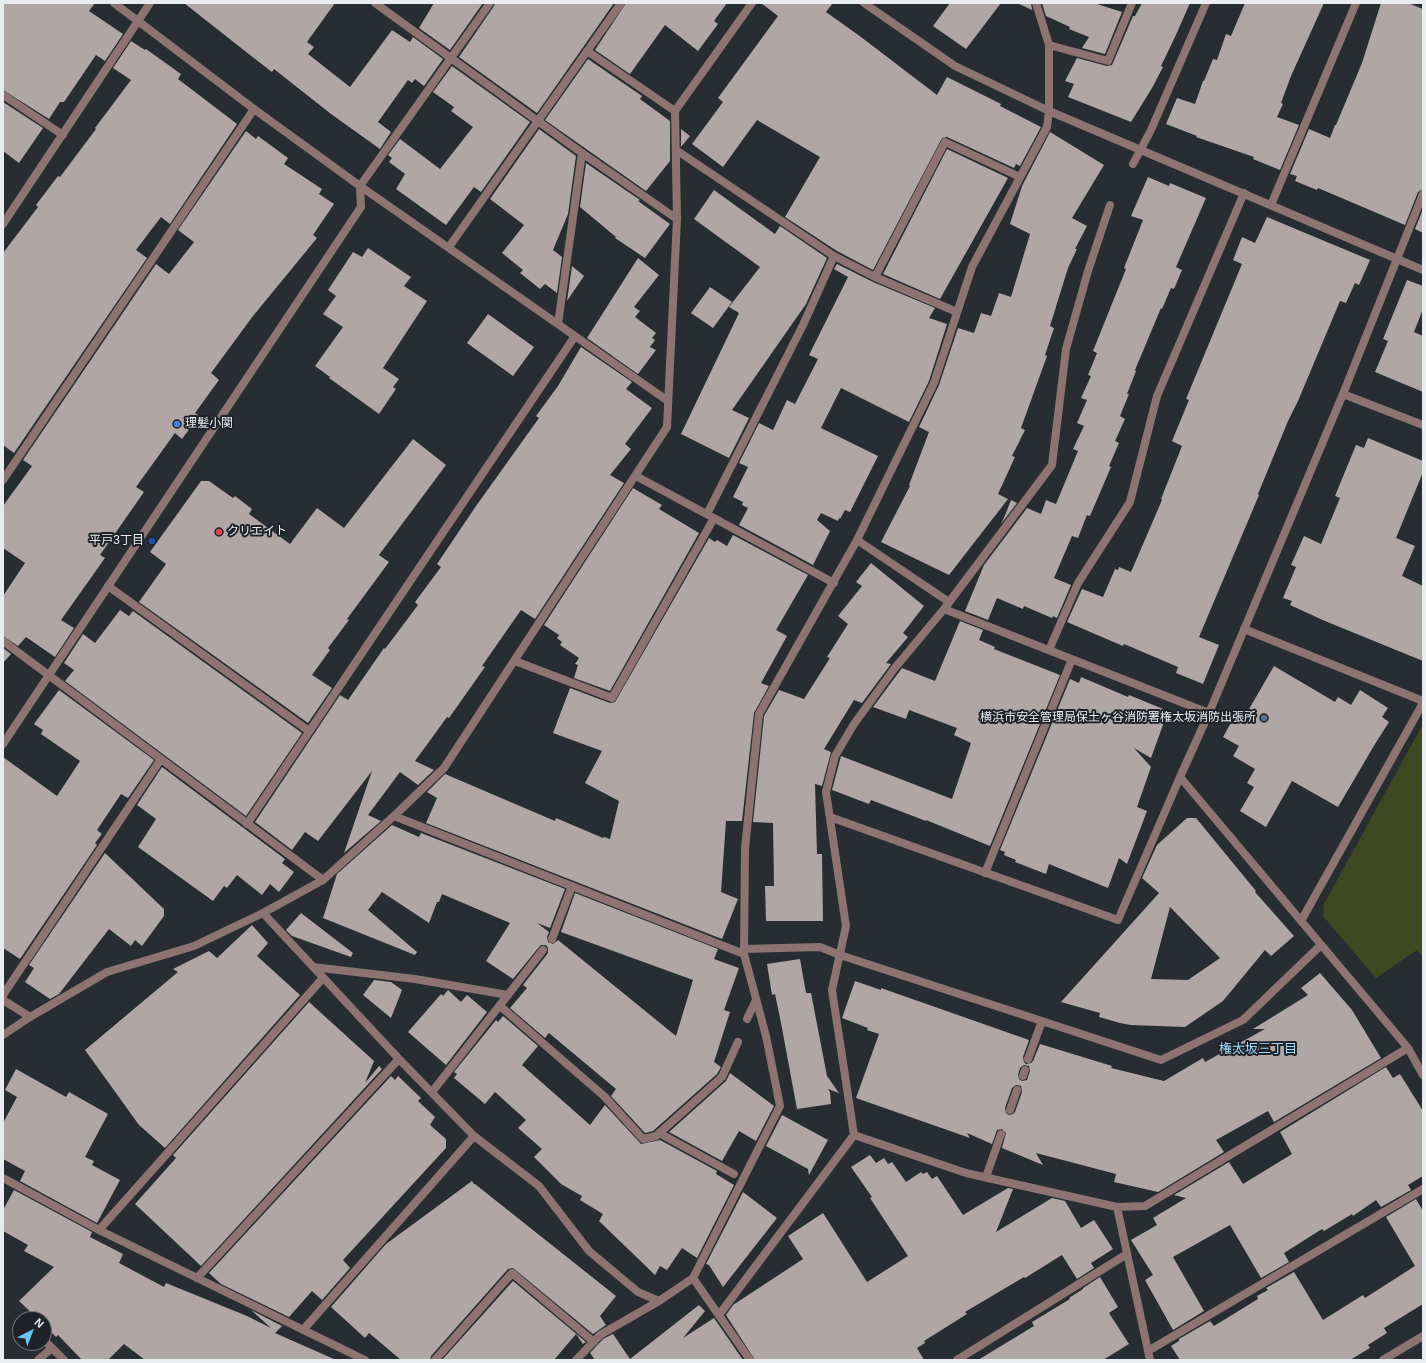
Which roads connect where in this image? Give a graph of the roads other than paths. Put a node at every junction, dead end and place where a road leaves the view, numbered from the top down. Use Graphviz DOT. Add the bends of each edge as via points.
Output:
graph roads {
  1 [pos="114,3"];
  2 [pos="150,3"];
  3 [pos="375,3"];
  4 [pos="490,3"];
  5 [pos="621,3"];
  6 [pos="752,3"];
  7 [pos="864,3"];
  8 [pos="1036,3"];
  9 [pos="1132,3"];
  10 [pos="1206,3"];
  11 [pos="1356,3"];
  12 [pos="874,6"];
  13 [pos="138,21"];
  14 [pos="1049,45"];
  15 [pos="587,51"];
  16 [pos="451,57"];
  17 [pos="3,95"];
  18 [pos="254,109"];
  19 [pos="675,110"];
  20 [pos="1049,111"];
  21 [pos="538,120"];
  22 [pos="63,134"];
  23 [pos="1141,149"];
  24 [pos="676,150"];
  25 [pos="582,153"];
  26 [pos="1133,164"];
  27 [pos="1020,177"];
  28 [pos="360,186"];
  29 [pos="1244,194"];
  30 [pos="1423,194"];
  31 [pos="1110,205"];
  32 [pos="1271,205"];
  33 [pos="677,220"];
  34 [pos="3,224"];
  35 [pos="448,246"];
  36 [pos="834,256"];
  37 [pos="1397,258"];
  38 [pos="1423,270"];
  39 [pos="875,277"];
  40 [pos="957,312"];
  41 [pos="558,324"];
  42 [pos="575,336"];
  43 [pos="1343,394"];
  44 [pos="668,400"];
  45 [pos="1423,425"];
  46 [pos="636,476"];
  47 [pos="3,480"];
  48 [pos="710,516"];
  49 [pos="857,540"];
  50 [pos="834,583"];
  51 [pos="108,586"];
  52 [pos="946,606"];
  53 [pos="1244,629"];
  54 [pos="3,642"];
  55 [pos="1049,650"];
  56 [pos="1072,659"];
  57 [pos="515,661"];
  58 [pos="49,675"];
  59 [pos="1423,702"];
  60 [pos="1209,713"];
  61 [pos="309,731"];
  62 [pos="3,744"];
  63 [pos="161,759"];
  64 [pos="1180,777"];
  65 [pos="394,816"];
  66 [pos="830,817"];
  67 [pos="247,824"];
  68 [pos="985,873"];
  69 [pos="323,880"];
  70 [pos="572,886"];
  71 [pos="262,913"];
  72 [pos="1301,921"];
  73 [pos="552,939"];
  74 [pos="1321,945"];
  75 [pos="543,950"];
  76 [pos="744,952"];
  77 [pos="840,955"];
  78 [pos="313,967"];
  79 [pos="323,978"];
  80 [pos="3,995"];
  81 [pos="508,995"];
  82 [pos="3,1000"];
  83 [pos="756,1000"];
  84 [pos="500,1006"];
  85 [pos="30,1017"];
  86 [pos="747,1019"];
  87 [pos="1042,1021"];
  88 [pos="3,1035"];
  89 [pos="738,1042"];
  90 [pos="1408,1048"];
  91 [pos="399,1058"];
  92 [pos="1028,1059"];
  93 [pos="1423,1075"];
  94 [pos="1017,1090"];
  95 [pos="432,1092"];
  96 [pos="1010,1110"];
  97 [pos="660,1133"];
  98 [pos="1001,1134"];
  99 [pos="854,1135"];
  100 [pos="474,1136"];
  101 [pos="734,1174"];
  102 [pos="3,1178"];
  103 [pos="986,1178"];
  104 [pos="1423,1189"];
  105 [pos="1116,1207"];
  106 [pos="100,1230"];
  107 [pos="1127,1254"];
  108 [pos="197,1278"];
  109 [pos="693,1278"];
  110 [pos="659,1301"];
  111 [pos="719,1315"];
  112 [pos="303,1330"];
  113 [pos="1423,1336"];
  114 [pos="594,1342"];
  115 [pos="52,1348"];
  116 [pos="48,1351"];
  117 [pos="1148,1351"];
  118 [pos="38,1360"];
  119 [pos="64,1360"];
  120 [pos="365,1360"];
  121 [pos="435,1360"];
  122 [pos="576,1360"];
  123 [pos="750,1360"];
  124 [pos="957,1360"];
  125 [pos="1150,1360"];
  126 [pos="1383,1360"];
  1 -- 13 [label="street"];
  2 -- 13 [label="street"];
  3 -- 16 [label="street"];
  4 -- 16 [label="street"];
  5 -- 15 [label="street"];
  6 -- 19 [label="street"];
  7 -- 12 [label="street"];
  8 -- 14 [label="street"];
  9 -- 14 [label="street" via="1108,62"];
  10 -- 23 [label="street"];
  11 -- 32 [label="street"];
  12 -- 20 [label="street" via="955,66"];
  13 -- 18 [label="street"];
  13 -- 22 [label="street"];
  14 -- 20 [label="street"];
  15 -- 19 [label="street"];
  15 -- 21 [label="street"];
  16 -- 21 [label="street"];
  16 -- 28 [label="street"];
  17 -- 22 [label="street"];
  18 -- 28 [label="street"];
  18 -- 47 [label="street"];
  19 -- 24 [label="street"];
  20 -- 23 [label="street"];
  20 -- 27 [label="street" via="1047,128"];
  21 -- 25 [label="street"];
  21 -- 35 [label="street"];
  22 -- 34 [label="street"];
  23 -- 26 [label="street"];
  23 -- 29 [label="street"];
  24 -- 33 [label="street"];
  24 -- 36 [label="street"];
  25 -- 33 [label="street"];
  25 -- 41 [label="street"];
  27 -- 39 [label="street" via="945,142"];
  27 -- 40 [label="street" via="972,266"];
  28 -- 35 [label="street"];
  28 -- 51 [label="street" via="361,207"];
  29 -- 32 [label="street"];
  29 -- 55 [label="street" via="1157,396 1130,502 1078,583"];
  30 -- 37 [label="street"];
  31 -- 52 [label="street" via="1066,349 1052,465"];
  32 -- 37 [label="street"];
  33 -- 44 [label="street"];
  35 -- 41 [label="street"];
  36 -- 39 [label="street"];
  36 -- 48 [label="street"];
  37 -- 38 [label="street"];
  37 -- 43 [label="street"];
  39 -- 40 [label="street"];
  40 -- 49 [label="street" via="934,383"];
  41 -- 42 [label="street"];
  42 -- 44 [label="street"];
  42 -- 61 [label="street"];
  43 -- 45 [label="street"];
  43 -- 53 [label="street"];
  44 -- 46 [label="street" via="667,427"];
  46 -- 48 [label="street"];
  46 -- 57 [label="street"];
  48 -- 50 [label="street"];
  48 -- 57 [label="street" via="612,698"];
  49 -- 50 [label="street"];
  49 -- 52 [label="street"];
  50 -- 76 [label="street" via="758,714 745,848"];
  51 -- 58 [label="street"];
  51 -- 61 [label="street"];
  52 -- 55 [label="street"];
  52 -- 66 [label="street" via="854,724 835,756 826,792"];
  53 -- 59 [label="street"];
  53 -- 60 [label="street"];
  54 -- 58 [label="street"];
  55 -- 56 [label="street"];
  56 -- 60 [label="street"];
  56 -- 68 [label="street"];
  57 -- 65 [label="street" via="444,768"];
  58 -- 62 [label="street"];
  58 -- 63 [label="street"];
  59 -- 72 [label="street"];
  60 -- 64 [label="street"];
  61 -- 67 [label="street"];
  63 -- 67 [label="street"];
  63 -- 80 [label="street"];
  64 -- 68 [label="street" via="1118,920"];
  64 -- 72 [label="street"];
  65 -- 69 [label="street"];
  65 -- 70 [label="street"];
  66 -- 68 [label="street"];
  66 -- 77 [label="street" via="846,926"];
  67 -- 69 [label="street"];
  69 -- 71 [label="street"];
  70 -- 73 [label="street"];
  70 -- 76 [label="street"];
  71 -- 78 [label="street"];
  71 -- 85 [label="street" via="194,946 107,972"];
  72 -- 74 [label="street"];
  74 -- 87 [label="street" via="1243,1020 1161,1060"];
  74 -- 90 [label="street"];
  75 -- 81 [label="street"];
  76 -- 77 [label="street" via="820,947"];
  76 -- 83 [label="street"];
  77 -- 87 [label="street"];
  77 -- 99 [label="street" via="832,990"];
  78 -- 79 [label="street"];
  78 -- 81 [label="street" via="415,979"];
  79 -- 91 [label="street"];
  79 -- 106 [label="street"];
  81 -- 84 [label="street"];
  82 -- 85 [label="street"];
  83 -- 86 [label="street"];
  83 -- 109 [label="street" via="780,1106"];
  84 -- 95 [label="street"];
  84 -- 97 [label="street" via="605,1096 643,1139"];
  85 -- 88 [label="street"];
  87 -- 92 [label="street"];
  89 -- 97 [label="street" via="722,1077"];
  90 -- 93 [label="street"];
  90 -- 105 [label="street" via="1145,1206"];
  91 -- 95 [label="street"];
  91 -- 108 [label="street"];
  94 -- 96 [label="street"];
  95 -- 100 [label="street"];
  97 -- 101 [label="street"];
  98 -- 103 [label="street"];
  99 -- 103 [label="street"];
  99 -- 111 [label="street"];
  100 -- 110 [label="street" via="539,1186 588,1251 638,1292"];
  100 -- 112 [label="street"];
  102 -- 106 [label="street"];
  103 -- 105 [label="street"];
  104 -- 117 [label="street"];
  105 -- 107 [label="street"];
  106 -- 108 [label="street"];
  107 -- 117 [label="street"];
  107 -- 124 [label="street"];
  108 -- 112 [label="street"];
  109 -- 110 [label="street"];
  109 -- 111 [label="street"];
  110 -- 114 [label="street" via="600,1335"];
  111 -- 123 [label="street"];
  112 -- 120 [label="street"];
  113 -- 126 [label="street"];
  114 -- 121 [label="street" via="512,1273"];
  114 -- 122 [label="street"];
  115 -- 119 [label="street"];
  116 -- 118 [label="street"];
  117 -- 125 [label="street"];
}
